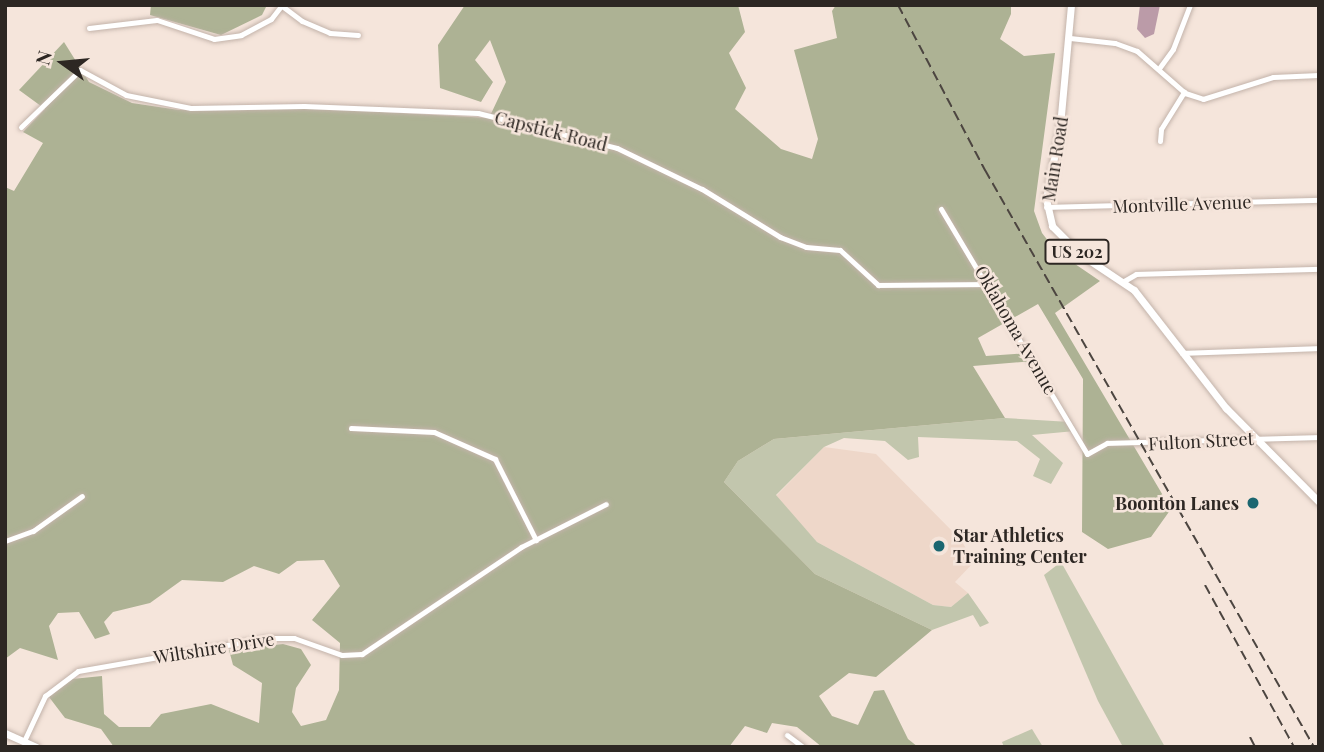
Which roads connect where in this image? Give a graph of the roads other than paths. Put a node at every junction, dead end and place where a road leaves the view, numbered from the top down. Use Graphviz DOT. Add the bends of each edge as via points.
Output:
graph roads {
  1 [pos="1072,5"];
  2 [pos="1190,5"];
  3 [pos="282,6"];
  4 [pos="89,28"];
  5 [pos="358,35"];
  6 [pos="1070,38"];
  7 [pos="1160,67"];
  8 [pos="1319,75"];
  9 [pos="1184,92"];
  10 [pos="21,127"];
  11 [pos="1160,141"];
  12 [pos="1319,200"];
  13 [pos="1046,207"];
  14 [pos="941,209"];
  15 [pos="1319,269"];
  16 [pos="1124,281"];
  17 [pos="990,284"];
  18 [pos="1319,348"];
  19 [pos="1182,353"];
  20 [pos="351,428"];
  21 [pos="1319,437"];
  22 [pos="1255,439"];
  23 [pos="1087,454"];
  24 [pos="82,496"];
  25 [pos="1319,502"];
  26 [pos="606,505"];
  27 [pos="536,540"];
  28 [pos="5,541"];
  29 [pos="5,733"];
  30 [pos="787,735"];
  31 [pos="24,741"];
  32 [pos="36,747"];
  33 [pos="803,747"];
  1 -- 6 [label="main road, Main Road"];
  2 -- 7 [label="street" via="1173,49"];
  3 -- 4 [label="street" via="271,19 241,35 214,39 157,20"];
  3 -- 5 [label="street" via="330,33"];
  6 -- 7 [label="street" via="1126,47"];
  6 -- 13 [label="main road, Main Road"];
  7 -- 9 [label="street"];
  8 -- 9 [label="street" via="1273,78 1211,99"];
  9 -- 11 [label="street" via="1161,129"];
  10 -- 17 [label="street, Capstick Road" via="80,69 126,95 174,106 447,111 496,117 617,148 662,168 780,237 806,247 840,250 878,285"];
  12 -- 13 [label="street, Montville Avenue"];
  13 -- 16 [label="main road, Main Road / US 202" via="1052,226 1068,245"];
  14 -- 17 [label="street, Oklahoma Avenue"];
  15 -- 16 [label="street" via="1136,274"];
  16 -- 19 [label="main road, Main Road / US 202"];
  17 -- 23 [label="street, Oklahoma Avenue"];
  18 -- 19 [label="street"];
  19 -- 22 [label="main road, Main Road / US 202"];
  20 -- 27 [label="street" via="434,432 495,459"];
  21 -- 22 [label="street, Fulton Street"];
  22 -- 23 [label="street, Fulton Street" via="1107,443"];
  22 -- 25 [label="main road, US 202"];
  24 -- 28 [label="street" via="33,531"];
  26 -- 27 [label="street, Wiltshire Drive"];
  27 -- 31 [label="street, Wiltshire Drive" via="362,654 342,655 294,638 267,638 71,674 45,696"];
  29 -- 31 [label="main road"];
  30 -- 33 [label="street"];
  31 -- 32 [label="main road"];
}
